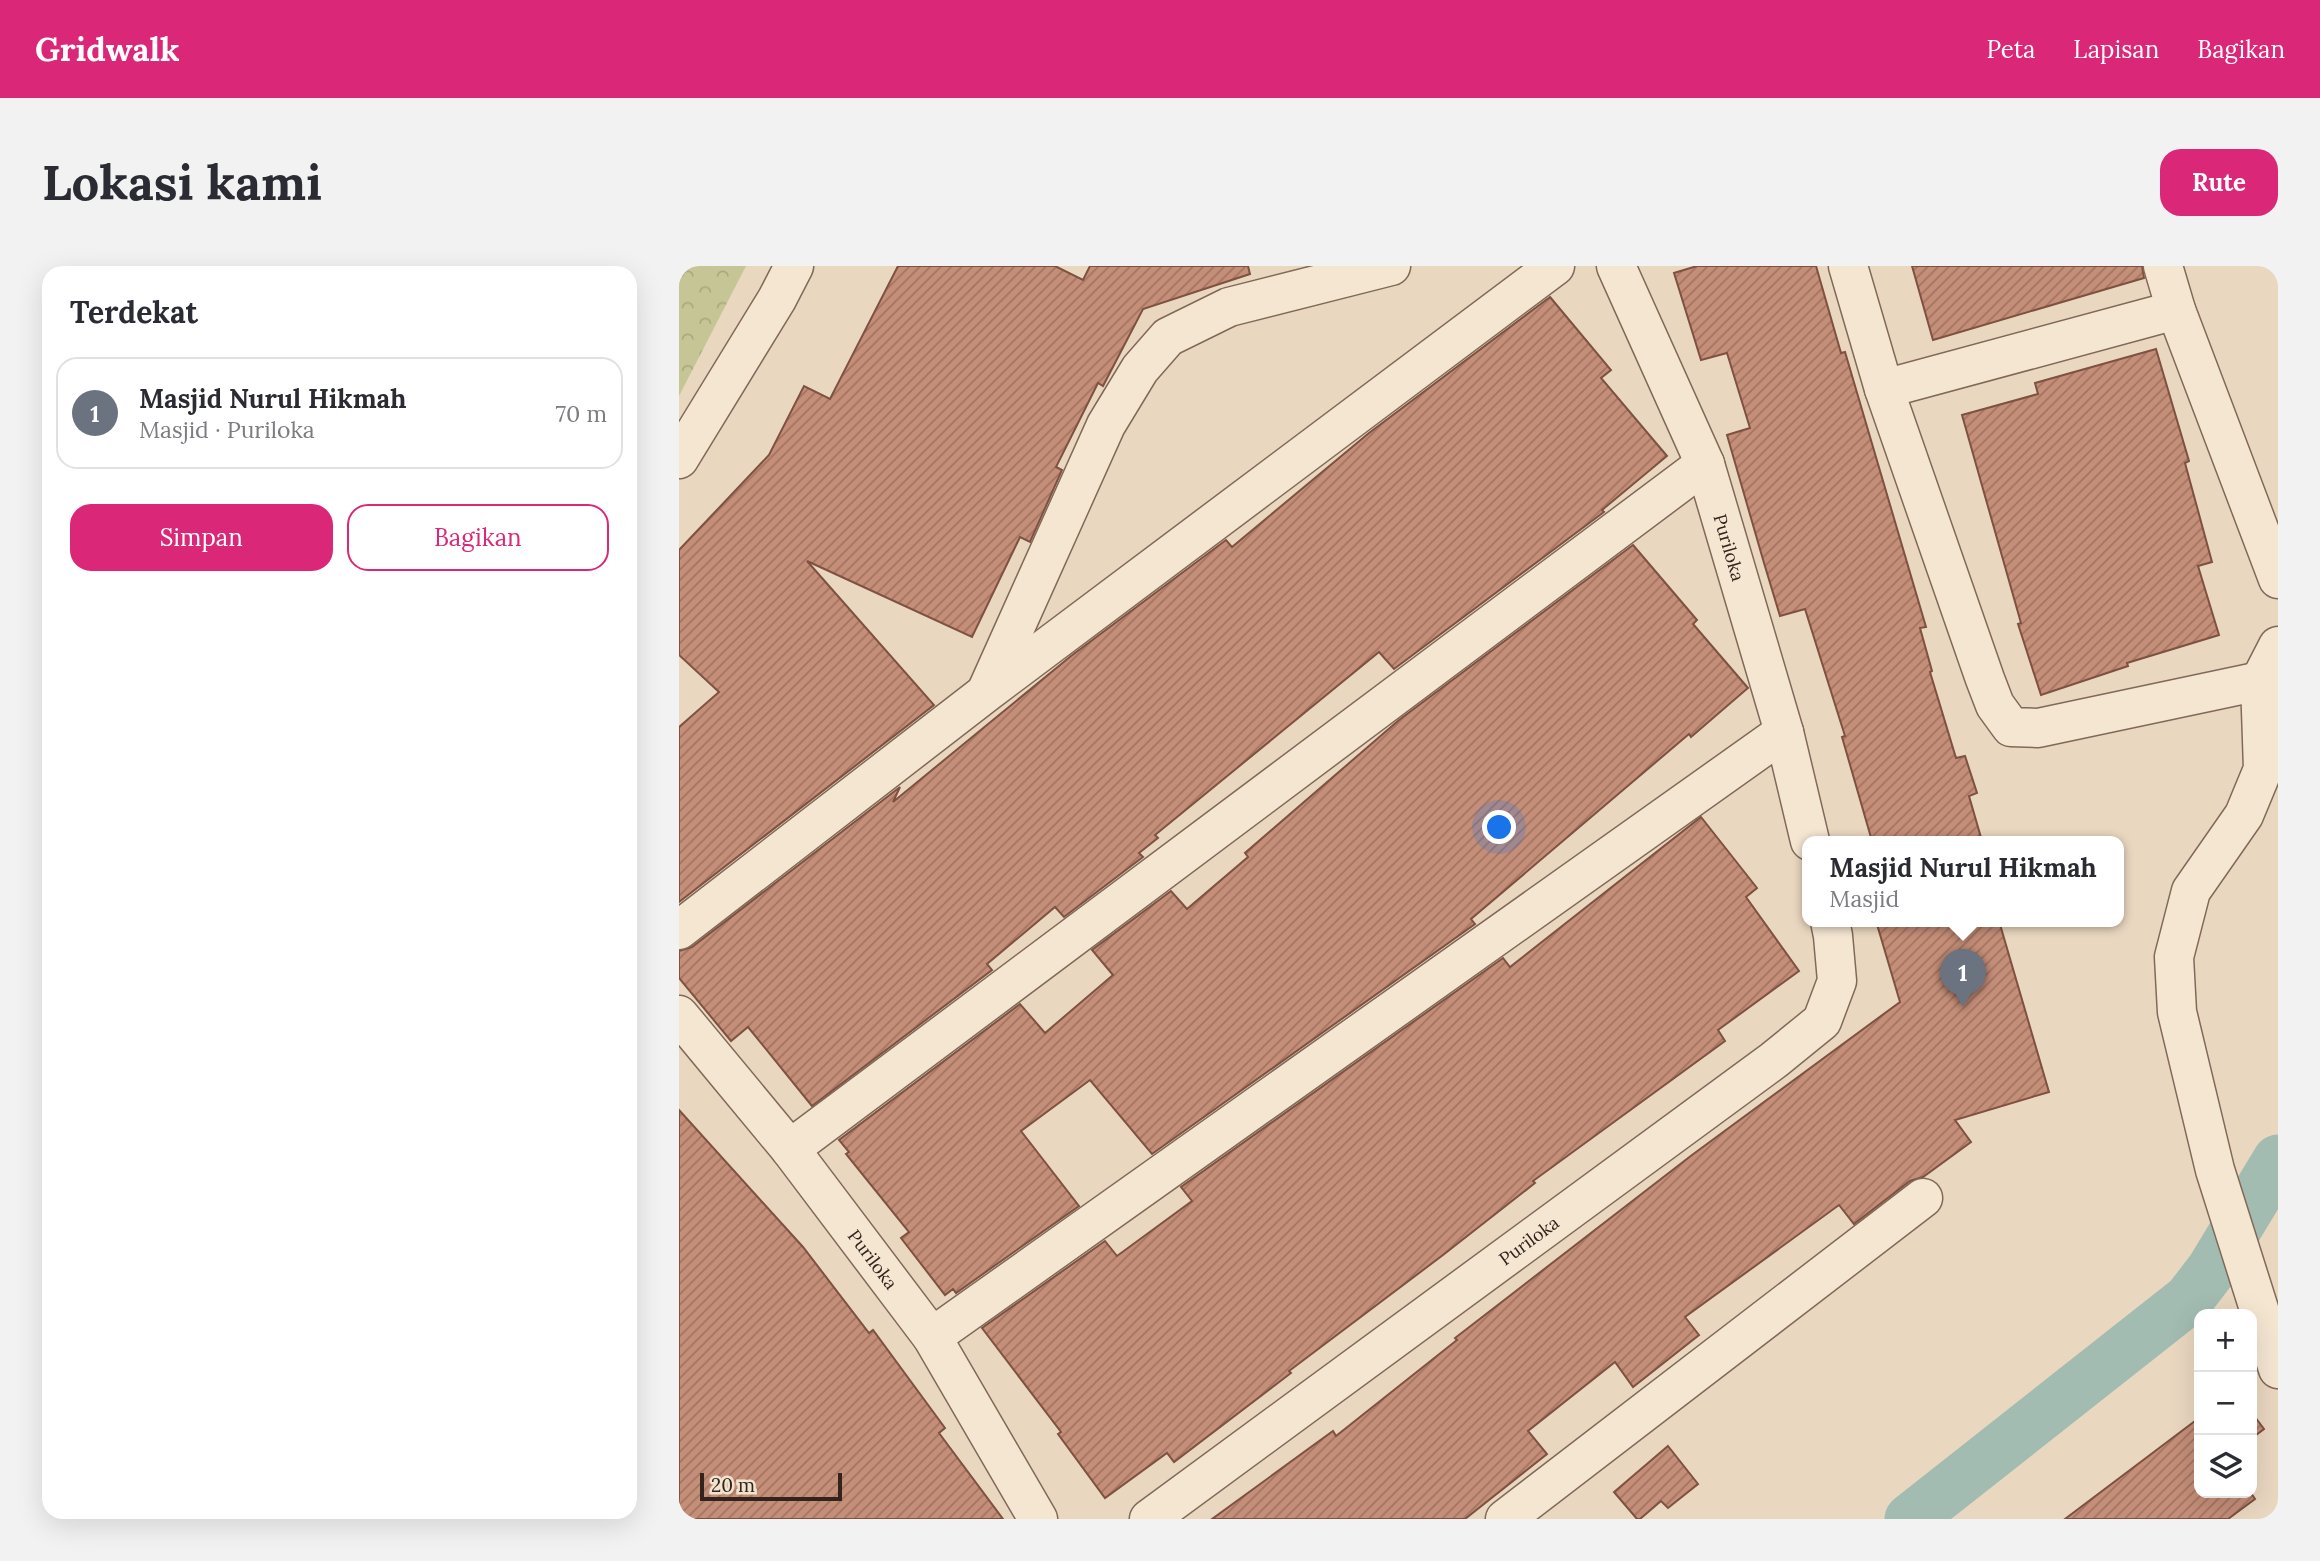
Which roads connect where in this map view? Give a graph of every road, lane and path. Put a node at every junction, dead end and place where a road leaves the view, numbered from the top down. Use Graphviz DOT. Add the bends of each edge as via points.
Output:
graph roads {
  1 [pos="794,266"];
  2 [pos="1391,266"];
  3 [pos="1555,266"];
  4 [pos="1616,266"];
  5 [pos="1848,266"];
  6 [pos="2163,266"];
  7 [pos="2176,310"];
  8 [pos="1884,389"];
  9 [pos="679,459"];
  10 [pos="1705,464"];
  11 [pos="2278,579"];
  12 [pos="2278,646"];
  13 [pos="2260,681"];
  14 [pos="987,692"];
  15 [pos="1784,732"];
  16 [pos="1809,836"];
  17 [pos="1831,927"];
  18 [pos="679,930"];
  19 [pos="679,1015"];
  20 [pos="790,1149"];
  21 [pos="1923,1198"];
  22 [pos="932,1337"];
  23 [pos="2278,1369"];
  24 [pos="1038,1519"];
  25 [pos="1149,1519"];
  26 [pos="1505,1519"];
  1 -- 9 [label="street"];
  2 -- 14 [label="street" via="1229,307 1168,337 1140,369 1106,425"];
  3 -- 14 [label="street"];
  4 -- 10 [label="street, Puriloka"];
  5 -- 8 [label="street"];
  6 -- 7 [label="street"];
  7 -- 8 [label="street"];
  7 -- 11 [label="street"];
  8 -- 13 [label="street" via="1995,705 2011,727 2038,728"];
  10 -- 15 [label="street, Puriloka"];
  10 -- 20 [label="street"];
  12 -- 13 [label="street"];
  13 -- 23 [label="street" via="2263,769 2243,815 2191,891 2174,957 2177,1012 2215,1170"];
  14 -- 18 [label="street"];
  15 -- 16 [label="street, Puriloka"];
  15 -- 22 [label="street"];
  17 -- 25 [label="street, Puriloka" via="1837,981 1822,1021"];
  19 -- 20 [label="street, Puriloka"];
  20 -- 22 [label="street, Puriloka"];
  21 -- 26 [label="street"];
  22 -- 24 [label="street, Puriloka"];
}
